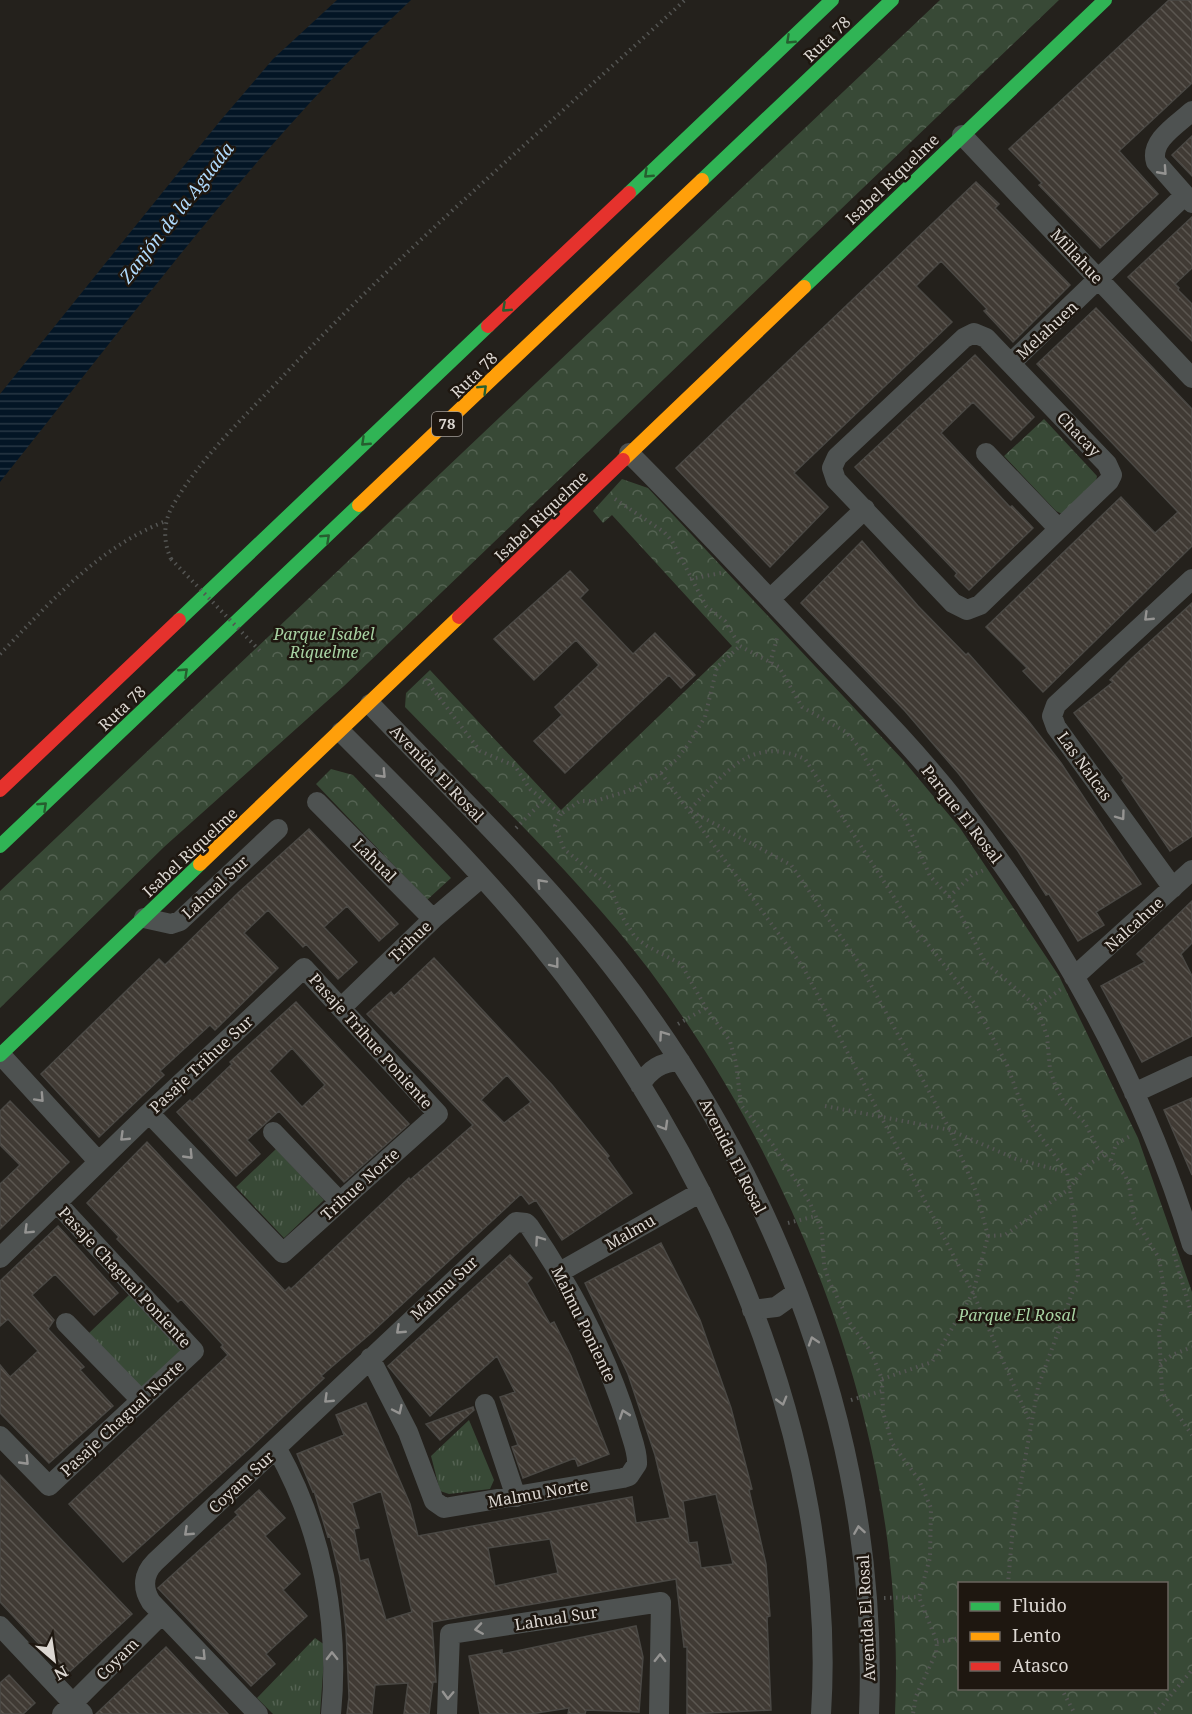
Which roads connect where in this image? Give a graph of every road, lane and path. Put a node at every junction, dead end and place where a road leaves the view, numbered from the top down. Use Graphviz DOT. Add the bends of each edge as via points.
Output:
graph roads {
  1 [pos="685,0"];
  2 [pos="832,0"];
  3 [pos="892,0"];
  4 [pos="1105,0"];
  5 [pos="1192,111"];
  6 [pos="962,135"];
  7 [pos="1189,199"];
  8 [pos="1099,280"];
  9 [pos="1011,363"];
  10 [pos="1192,378"];
  11 [pos="629,453"];
  12 [pos="986,453"];
  13 [pos="610,495"];
  14 [pos="865,509"];
  15 [pos="167,520"];
  16 [pos="1059,530"];
  17 [pos="716,564"];
  18 [pos="690,579"];
  19 [pos="1192,579"];
  20 [pos="770,599"];
  21 [pos="779,632"];
  22 [pos="787,640"];
  23 [pos="740,646"];
  24 [pos="261,652"];
  25 [pos="0,654"];
  26 [pos="419,672"];
  27 [pos="370,704"];
  28 [pos="341,732"];
  29 [pos="661,773"];
  30 [pos="0,790"];
  31 [pos="544,800"];
  32 [pos="317,802"];
  33 [pos="689,810"];
  34 [pos="278,829"];
  35 [pos="502,841"];
  36 [pos="0,846"];
  37 [pos="980,861"];
  38 [pos="1192,870"];
  39 [pos="481,878"];
  40 [pos="1173,888"];
  41 [pos="949,897"];
  42 [pos="144,918"];
  43 [pos="433,919"];
  44 [pos="304,968"];
  45 [pos="1064,982"];
  46 [pos="1067,999"];
  47 [pos="342,1007"];
  48 [pos="705,1008"];
  49 [pos="1035,1008"];
  50 [pos="661,1033"];
  51 [pos="0,1055"];
  52 [pos="680,1060"];
  53 [pos="1192,1066"];
  54 [pos="640,1085"];
  55 [pos="1134,1093"];
  56 [pos="825,1106"];
  57 [pos="149,1113"];
  58 [pos="438,1114"];
  59 [pos="881,1117"];
  60 [pos="1129,1124"];
  61 [pos="950,1130"];
  62 [pos="273,1132"];
  63 [pos="1140,1137"];
  64 [pos="1104,1155"];
  65 [pos="1110,1160"];
  66 [pos="98,1161"];
  67 [pos="1067,1172"];
  68 [pos="1069,1189"];
  69 [pos="701,1192"];
  70 [pos="340,1202"];
  71 [pos="57,1203"];
  72 [pos="816,1216"];
  73 [pos="766,1220"];
  74 [pos="521,1222"];
  75 [pos="988,1236"];
  76 [pos="1192,1245"];
  77 [pos="1173,1250"];
  78 [pos="0,1258"];
  79 [pos="560,1272"];
  80 [pos="797,1292"];
  81 [pos="973,1293"];
  82 [pos="752,1310"];
  83 [pos="1192,1316"];
  84 [pos="66,1323"];
  85 [pos="1192,1347"];
  86 [pos="194,1351"];
  87 [pos="370,1358"];
  88 [pos="1160,1365"];
  89 [pos="882,1379"];
  90 [pos="882,1391"];
  91 [pos="141,1400"];
  92 [pos="485,1404"];
  93 [pos="834,1405"];
  94 [pos="1031,1422"];
  95 [pos="0,1436"];
  96 [pos="1192,1436"];
  97 [pos="277,1449"];
  98 [pos="634,1470"];
  99 [pos="516,1497"];
  100 [pos="1008,1582"];
  101 [pos="919,1597"];
  102 [pos="868,1598"];
  103 [pos="162,1614"];
  104 [pos="0,1626"];
  105 [pos="958,1638"];
  106 [pos="937,1642"];
  107 [pos="1192,1670"];
  108 [pos="1062,1690"];
  109 [pos="72,1710"];
  110 [pos="258,1714"];
  111 [pos="331,1714"];
  112 [pos="447,1714"];
  113 [pos="659,1714"];
  114 [pos="821,1714"];
  115 [pos="869,1714"];
  116 [pos="1075,1714"];
  117 [pos="1155,1714"];
  1 -- 15 [label="path" via="485,178 325,331 192,477"];
  2 -- 30 [label="main road, Ruta 78 / 78, one-way"];
  36 -- 3 [label="main road, Ruta 78 / 78, one-way"];
  4 -- 6 [label="main road, Isabel Riquelme"];
  5 -- 7 [label="street, Melahuen, one-way" via="1158,142 1154,155"];
  6 -- 8 [label="street, Millahue"];
  6 -- 11 [label="main road, Isabel Riquelme"];
  7 -- 8 [label="street, Melahuen"];
  8 -- 9 [label="street, Melahuen"];
  8 -- 10 [label="street, Millahue"];
  9 -- 14 [label="street, Chacay" via="986,338 969,335 837,458 832,468 834,476"];
  9 -- 16 [label="street, Chacay" via="1112,471 1109,481"];
  11 -- 20 [label="street, Parque El Rosal"];
  11 -- 27 [label="main road, Isabel Riquelme"];
  12 -- 16 [label="street"];
  13 -- 18 [label="path" via="664,532"];
  14 -- 16 [label="street, Chacay" via="953,603 967,610 980,605"];
  14 -- 20 [label="street"];
  15 -- 24 [label="path, bridge" via="165,540 171,559"];
  15 -- 25 [label="path" via="128,538 87,567"];
  17 -- 18 [label="path" via="724,573"];
  18 -- 23 [label="path" via="706,606 726,621"];
  19 -- 40 [label="street, Las Nalcas, one-way" via="1056,705 1052,716 1056,727"];
  20 -- 45 [label="street, Parque El Rosal" via="893,728 955,801 1028,901"];
  21 -- 22 [label="path"];
  23 -- 29 [label="path" via="717,666 705,717 688,745"];
  23 -- 41 [label="path" via="779,667 802,706 846,732 858,746 888,800 905,819 930,876"];
  26 -- 31 [label="path" via="480,751 515,766 530,789"];
  27 -- 28 [label="main road, Isabel Riquelme"];
  27 -- 35 [label="street, Avenida El Rosal"];
  28 -- 39 [label="street, one-way"];
  28 -- 42 [label="main road, Isabel Riquelme"];
  29 -- 31 [label="path" via="628,791 596,801 580,801 561,814"];
  29 -- 33 [label="path"];
  31 -- 35 [label="path"];
  32 -- 43 [label="street, Lahual"];
  33 -- 59 [label="path" via="803,967"];
  33 -- 61 [label="path" via="791,865 860,963"];
  33 -- 67 [label="path" via="741,760 764,750 790,752 805,759 908,919 975,1004 1007,1065 1026,1117"];
  34 -- 42 [label="street, Lahual Sur" via="176,923"];
  50 -- 35 [label="street, Avenida El Rosal, one-way" via="583,931"];
  37 -- 41 [label="path" via="986,869 972,875"];
  38 -- 40 [label="street, Nalcahue"];
  39 -- 43 [label="street, Trihue"];
  39 -- 54 [label="street, one-way" via="565,977"];
  40 -- 45 [label="street, Nalcahue"];
  41 -- 49 [label="path" via="985,962"];
  42 -- 51 [label="main road, Isabel Riquelme"];
  43 -- 47 [label="street, Trihue"];
  44 -- 47 [label="street, Pasaje Trihue Poniente"];
  44 -- 57 [label="street, Pasaje Trihue Sur"];
  45 -- 46 [label="path"];
  45 -- 49 [label="path"];
  45 -- 55 [label="street, Parque El Rosal"];
  47 -- 58 [label="street, Pasaje Trihue Poniente"];
  48 -- 50 [label="path"];
  49 -- 64 [label="path" via="1047,1036 1056,1087"];
  52 -- 50 [label="street, Avenida El Rosal, one-way"];
  51 -- 66 [label="street, one-way"];
  52 -- 54 [label="street" via="654,1068"];
  52 -- 73 [label="street, Avenida El Rosal" via="746,1175"];
  53 -- 55 [label="street"];
  54 -- 69 [label="street, one-way"];
  55 -- 63 [label="street, Parque El Rosal"];
  56 -- 59 [label="path"];
  57 -- 66 [label="street, Pasaje Trihue Sur, one-way"];
  57 -- 70 [label="street, Trihue Norte, one-way" via="283,1253"];
  58 -- 70 [label="street, Trihue Norte"];
  59 -- 61 [label="path"];
  59 -- 81 [label="path"];
  60 -- 63 [label="path"];
  61 -- 67 [label="path" via="1016,1159"];
  61 -- 75 [label="path" via="977,1194"];
  62 -- 70 [label="street"];
  63 -- 65 [label="path" via="1116,1144"];
  63 -- 76 [label="street, Parque El Rosal"];
  64 -- 65 [label="path"];
  64 -- 68 [label="path" via="1085,1167"];
  65 -- 88 [label="path" via="1125,1175 1134,1218 1162,1269 1166,1301 1159,1330"];
  66 -- 71 [label="street"];
  67 -- 68 [label="path"];
  68 -- 75 [label="path" via="1005,1235"];
  68 -- 94 [label="path" via="1078,1277 1038,1387"];
  69 -- 79 [label="street, Malmu"];
  69 -- 82 [label="street"];
  71 -- 78 [label="street, one-way"];
  71 -- 86 [label="street, Pasaje Chagual Poniente"];
  72 -- 73 [label="path" via="789,1223"];
  73 -- 80 [label="street, Avenida El Rosal"];
  79 -- 74 [label="street, Malmu Poniente, one-way" via="529,1226"];
  74 -- 87 [label="street, Malmu Sur, one-way" via="511,1225"];
  75 -- 81 [label="path"];
  77 -- 83 [label="path"];
  98 -- 79 [label="street, Malmu Poniente, one-way" via="638,1457 611,1378"];
  80 -- 82 [label="street" via="776,1307"];
  93 -- 80 [label="street, Avenida El Rosal, one-way"];
  81 -- 89 [label="path" via="932,1362"];
  81 -- 94 [label="path"];
  82 -- 114 [label="street, one-way" via="789,1427 811,1521 822,1636"];
  84 -- 91 [label="street"];
  85 -- 88 [label="path"];
  86 -- 91 [label="street, Pasaje Chagual Norte"];
  87 -- 97 [label="street, Coyam Sur, one-way"];
  87 -- 99 [label="street, Malmu Norte, one-way" via="404,1422 439,1505 450,1508"];
  88 -- 96 [label="path" via="1166,1400"];
  90 -- 93 [label="path"];
  95 -- 91 [label="street, Pasaje Chagual Norte, one-way" via="49,1486"];
  92 -- 99 [label="street"];
  102 -- 93 [label="street, Avenida El Rosal, one-way" via="855,1500"];
  94 -- 100 [label="path" via="1013,1526"];
  97 -- 103 [label="street, Coyam Sur, one-way" via="150,1567 145,1588"];
  111 -- 97 [label="street, one-way" via="330,1616 321,1558 305,1505"];
  98 -- 99 [label="street, Malmu Norte" via="622,1478"];
  101 -- 102 [label="path"];
  102 -- 115 [label="street, Avenida El Rosal"];
  103 -- 109 [label="street, Coyam"];
  103 -- 110 [label="street, Coyam Sur, one-way"];
  104 -- 109 [label="street"];
  105 -- 106 [label="path"];
  107 -- 117 [label="path"];
  108 -- 116 [label="path"];
  113 -- 112 [label="street, Lahual Sur, one-way" via="661,1602 450,1634"];
}
